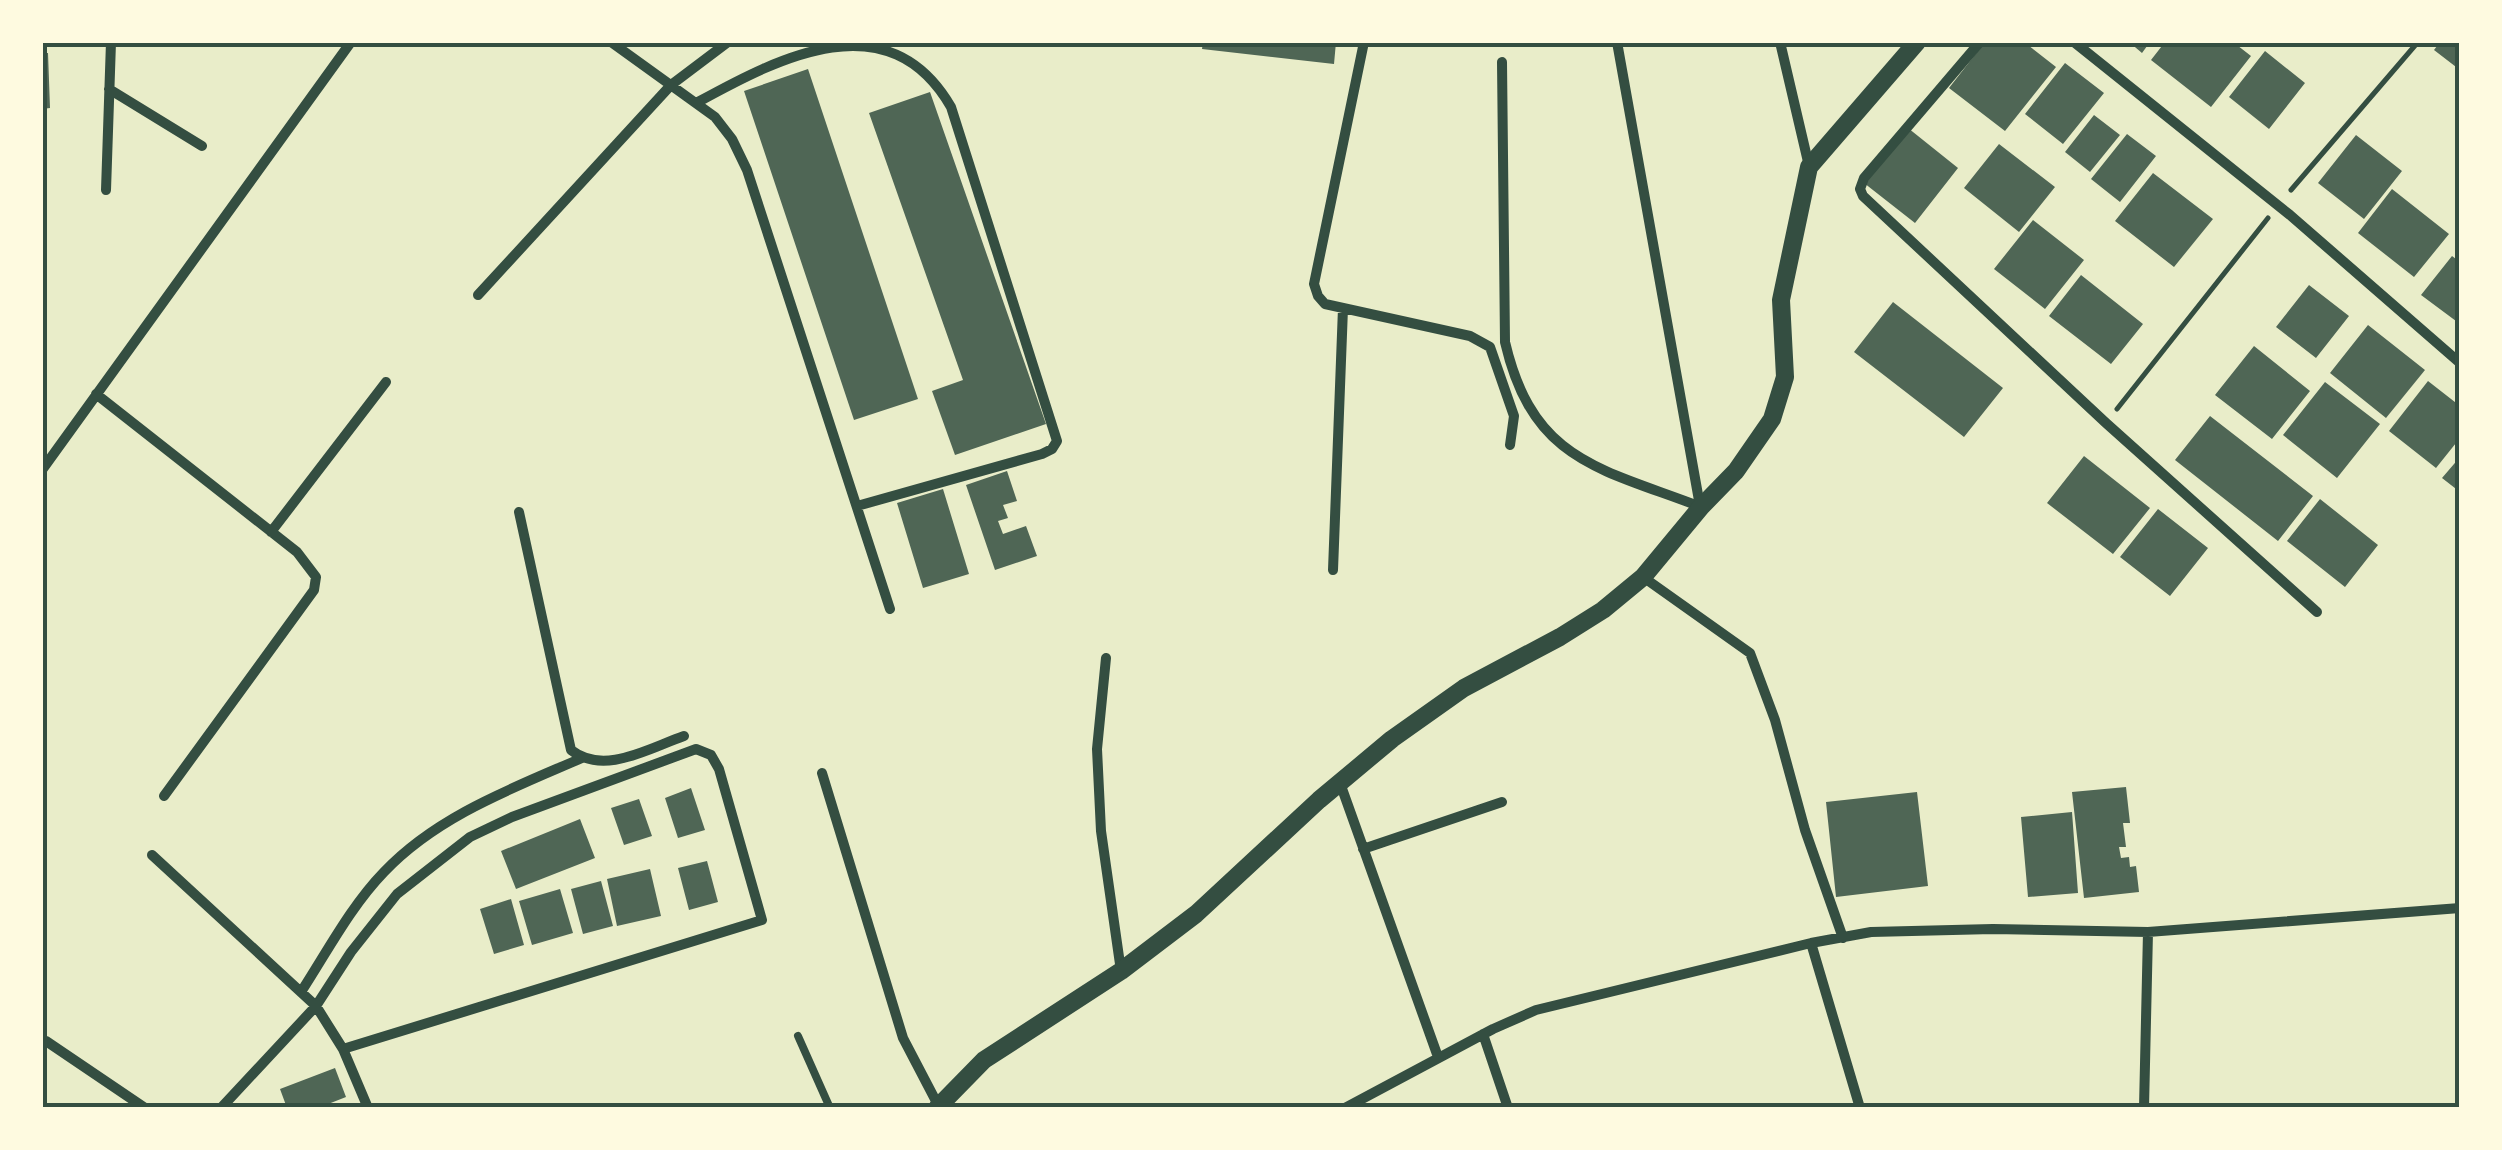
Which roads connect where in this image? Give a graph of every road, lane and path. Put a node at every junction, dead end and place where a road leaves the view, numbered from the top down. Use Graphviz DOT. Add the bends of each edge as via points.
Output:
graph roads {
  1 [pos="111,42"];
  2 [pos="351,42"];
  3 [pos="611,42"];
  4 [pos="728,42"];
  5 [pos="1364,42"];
  6 [pos="1617,42"];
  7 [pos="1780,42"];
  8 [pos="1916,42"];
  9 [pos="1980,42"];
  10 [pos="2074,42"];
  11 [pos="2418,42"];
  12 [pos="1502,62"];
  13 [pos="671,85"];
  14 [pos="109,89"];
  15 [pos="698,102"];
  16 [pos="202,146"];
  17 [pos="1809,167"];
  18 [pos="106,190"];
  19 [pos="2278,206"];
  20 [pos="478,295"];
  21 [pos="1342,308"];
  22 [pos="2460,364"];
  23 [pos="386,382"];
  24 [pos="96,394"];
  25 [pos="2106,424"];
  26 [pos="1510,445"];
  27 [pos="42,470"];
  28 [pos="856,506"];
  29 [pos="1701,507"];
  30 [pos="519,512"];
  31 [pos="271,532"];
  32 [pos="1333,570"];
  33 [pos="1642,578"];
  34 [pos="890,609"];
  35 [pos="2317,612"];
  36 [pos="1106,658"];
  37 [pos="684,736"];
  38 [pos="582,758"];
  39 [pos="822,773"];
  40 [pos="1340,783"];
  41 [pos="164,796"];
  42 [pos="1502,802"];
  43 [pos="1363,849"];
  44 [pos="152,855"];
  45 [pos="2460,908"];
  46 [pos="2148,932"];
  47 [pos="1843,938"];
  48 [pos="1811,943"];
  49 [pos="1121,971"];
  50 [pos="301,992"];
  51 [pos="316,1006"];
  52 [pos="1483,1034"];
  53 [pos="798,1036"];
  54 [pos="46,1042"];
  55 [pos="343,1049"];
  56 [pos="1438,1057"];
  57 [pos="943,1105"];
  58 [pos="144,1108"];
  59 [pos="222,1108"];
  60 [pos="368,1108"];
  61 [pos="830,1108"];
  62 [pos="1345,1108"];
  63 [pos="1508,1108"];
  64 [pos="1860,1108"];
  65 [pos="2144,1108"];
  1 -- 14 [label="street"];
  2 -- 24 [label="street"];
  3 -- 13 [label="street"];
  4 -- 13 [label="street"];
  5 -- 21 [label="street" via="1314,284 1325,304"];
  6 -- 29 [label="street"];
  7 -- 17 [label="street"];
  8 -- 17 [label="street"];
  9 -- 25 [label="street" via="1860,189"];
  10 -- 19 [label="street"];
  11 -- 19 [label="path"];
  12 -- 29 [label="street" via="1505,342 1513,376 1555,443 1578,459"];
  13 -- 15 [label="street"];
  13 -- 20 [label="street"];
  14 -- 16 [label="street"];
  14 -- 18 [label="street"];
  15 -- 28 [label="street" via="732,139 748,170"];
  15 -- 28 [label="street" via="781,59 838,44 898,56 939,85 952,107 1057,441 1042,454"];
  17 -- 29 [label="street" via="1781,300 1786,377 1772,419"];
  19 -- 22 [label="street"];
  19 -- 25 [label="path"];
  21 -- 26 [label="street" via="1470,336 1490,347 1514,416"];
  21 -- 32 [label="street"];
  23 -- 31 [label="street"];
  24 -- 27 [label="street"];
  24 -- 31 [label="street"];
  25 -- 35 [label="street"];
  28 -- 34 [label="street"];
  29 -- 33 [label="street"];
  30 -- 38 [label="street" via="571,750"];
  31 -- 41 [label="street" via="308,565 314,590"];
  33 -- 40 [label="street" via="1560,638 1438,706"];
  33 -- 47 [label="street" via="1750,652"];
  36 -- 49 [label="street" via="1098,782"];
  37 -- 38 [label="street" via="614,761"];
  38 -- 50 [label="street" via="473,806 384,872"];
  39 -- 57 [label="street" via="903,1038"];
  40 -- 43 [label="street"];
  40 -- 49 [label="street" via="1196,914"];
  42 -- 43 [label="street"];
  43 -- 56 [label="street"];
  44 -- 50 [label="street"];
  45 -- 46 [label="street"];
  46 -- 47 [label="street" via="1935,930"];
  46 -- 65 [label="street"];
  47 -- 48 [label="street"];
  48 -- 52 [label="street" via="1536,1010"];
  48 -- 64 [label="street"];
  49 -- 57 [label="street" via="984,1060"];
  50 -- 51 [label="street"];
  51 -- 55 [label="street"];
  51 -- 55 [label="street" via="397,894 470,837 696,749 720,768 762,920"];
  51 -- 59 [label="street"];
  52 -- 56 [label="street"];
  52 -- 63 [label="street"];
  53 -- 61 [label="lane"];
  54 -- 58 [label="street"];
  55 -- 60 [label="street"];
  56 -- 62 [label="street"];
}
